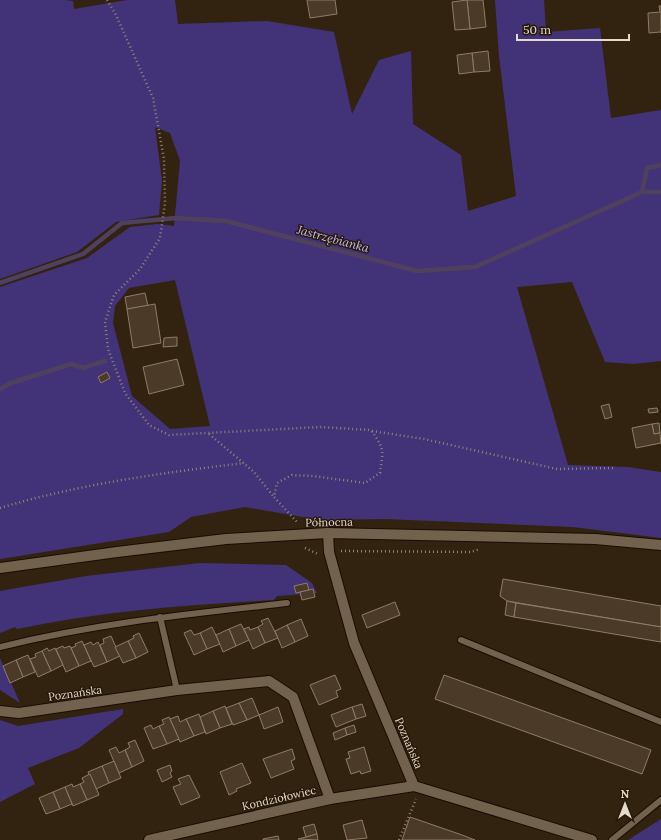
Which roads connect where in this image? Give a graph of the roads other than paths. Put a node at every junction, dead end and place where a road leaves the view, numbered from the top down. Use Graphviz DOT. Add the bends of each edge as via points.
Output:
graph roads {
  1 [pos="328,533"];
  2 [pos="661,546"];
  3 [pos="0,568"];
  4 [pos="287,603"];
  5 [pos="160,617"];
  6 [pos="461,640"];
  7 [pos="0,647"];
  8 [pos="177,690"];
  9 [pos="0,711"];
  10 [pos="661,722"];
  11 [pos="418,787"];
  12 [pos="330,799"];
  13 [pos="661,800"];
  14 [pos="149,840"];
  15 [pos="592,840"];
  16 [pos="612,840"];
  1 -- 2 [label="street, Północna" via="595,539"];
  1 -- 3 [label="street, Północna" via="226,539"];
  1 -- 11 [label="street, Poznańska" via="329,552 354,643"];
  4 -- 5 [label="lane"];
  5 -- 7 [label="lane" via="56,633"];
  5 -- 8 [label="lane"];
  6 -- 10 [label="lane"];
  8 -- 9 [label="street, Poznańska" via="19,713"];
  8 -- 12 [label="street, Poznańska" via="269,681 293,697"];
  11 -- 12 [label="street, Kondziołowiec"];
  11 -- 15 [label="street"];
  12 -- 14 [label="street, Kondziołowiec"];
  13 -- 16 [label="lane"];
}
